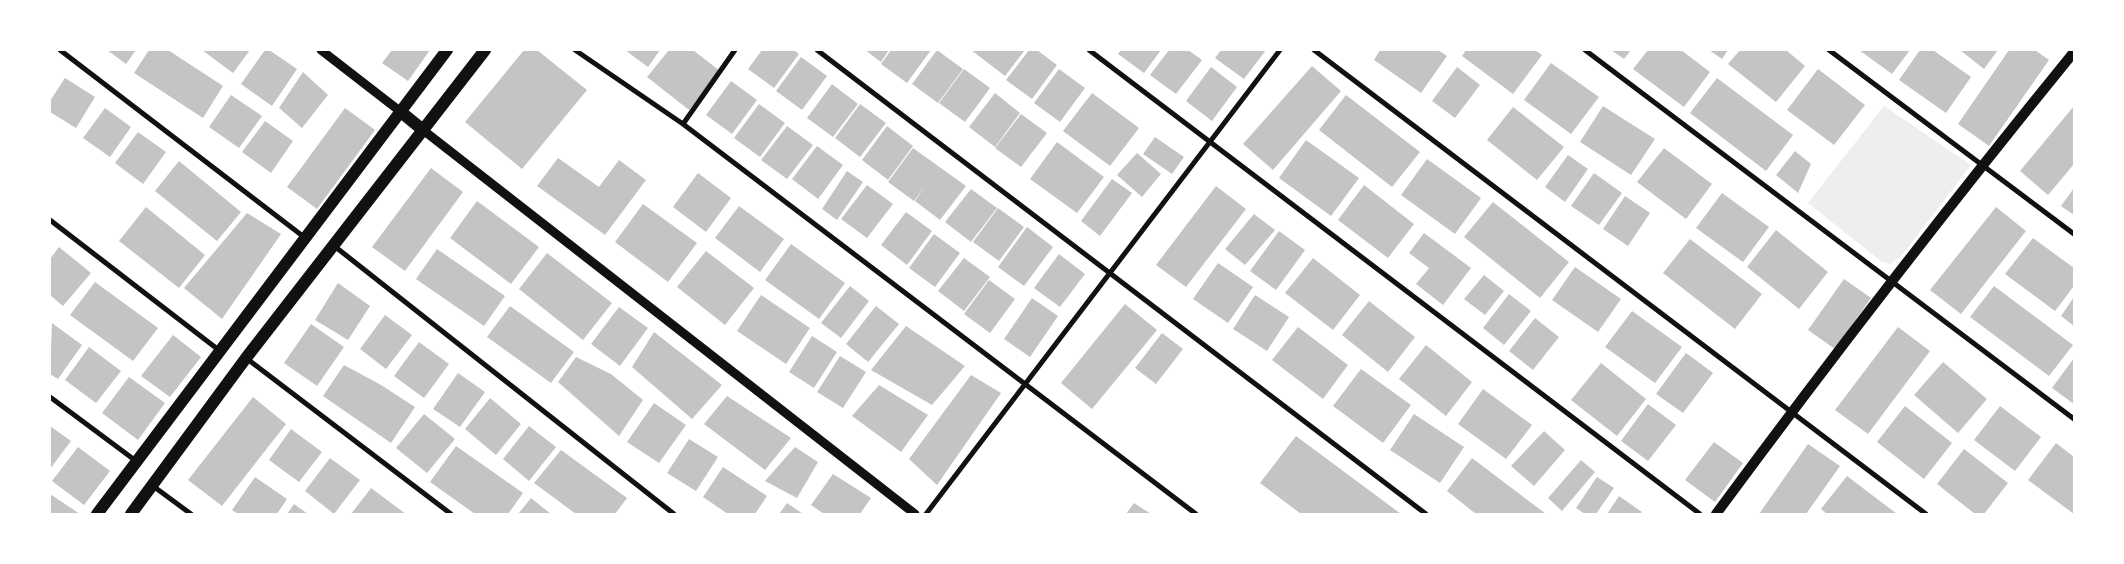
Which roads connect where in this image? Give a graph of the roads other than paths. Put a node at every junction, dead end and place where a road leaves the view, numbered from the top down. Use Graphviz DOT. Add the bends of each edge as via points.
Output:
graph roads {
  1 [pos="60,50"];
  2 [pos="321,50"];
  3 [pos="447,50"];
  4 [pos="485,50"];
  5 [pos="575,50"];
  6 [pos="735,50"];
  7 [pos="818,50"];
  8 [pos="1089,50"];
  9 [pos="1280,50"];
  10 [pos="1314,50"];
  11 [pos="1584,50"];
  12 [pos="1830,50"];
  13 [pos="2074,52"];
  14 [pos="401,112"];
  15 [pos="683,124"];
  16 [pos="423,130"];
  17 [pos="1211,143"];
  18 [pos="1982,165"];
  19 [pos="50,220"];
  20 [pos="2074,234"];
  21 [pos="305,238"];
  22 [pos="333,245"];
  23 [pos="1110,273"];
  24 [pos="1893,282"];
  25 [pos="220,351"];
  26 [pos="246,358"];
  27 [pos="1026,386"];
  28 [pos="50,397"];
  29 [pos="1792,412"];
  30 [pos="2074,419"];
  31 [pos="137,462"];
  32 [pos="152,485"];
  33 [pos="96,514"];
  34 [pos="131,514"];
  35 [pos="191,514"];
  36 [pos="451,514"];
  37 [pos="674,514"];
  38 [pos="915,514"];
  39 [pos="926,514"];
  40 [pos="1196,514"];
  41 [pos="1426,514"];
  42 [pos="1700,514"];
  43 [pos="1716,514"];
  44 [pos="1926,514"];
  1 -- 21 [label="street"];
  2 -- 14 [label="street"];
  3 -- 14 [label="main road"];
  4 -- 16 [label="main road"];
  5 -- 15 [label="street"];
  6 -- 15 [label="street"];
  7 -- 23 [label="street"];
  8 -- 17 [label="street"];
  9 -- 17 [label="street"];
  10 -- 29 [label="street"];
  11 -- 24 [label="street"];
  12 -- 18 [label="street"];
  13 -- 18 [label="main road"];
  14 -- 16 [label="main road"];
  14 -- 21 [label="main road"];
  15 -- 27 [label="street"];
  16 -- 22 [label="main road"];
  16 -- 38 [label="street"];
  17 -- 23 [label="street"];
  17 -- 42 [label="street"];
  18 -- 20 [label="street"];
  18 -- 24 [label="main road"];
  19 -- 25 [label="street"];
  21 -- 25 [label="main road"];
  22 -- 26 [label="main road"];
  22 -- 37 [label="street"];
  23 -- 27 [label="street"];
  23 -- 41 [label="street"];
  24 -- 29 [label="main road"];
  24 -- 30 [label="street"];
  25 -- 31 [label="main road"];
  26 -- 32 [label="main road"];
  26 -- 36 [label="street"];
  27 -- 39 [label="street"];
  27 -- 40 [label="street"];
  28 -- 31 [label="street"];
  29 -- 43 [label="main road"];
  29 -- 44 [label="street"];
  31 -- 33 [label="main road"];
  32 -- 34 [label="main road"];
  32 -- 35 [label="street"];
}
